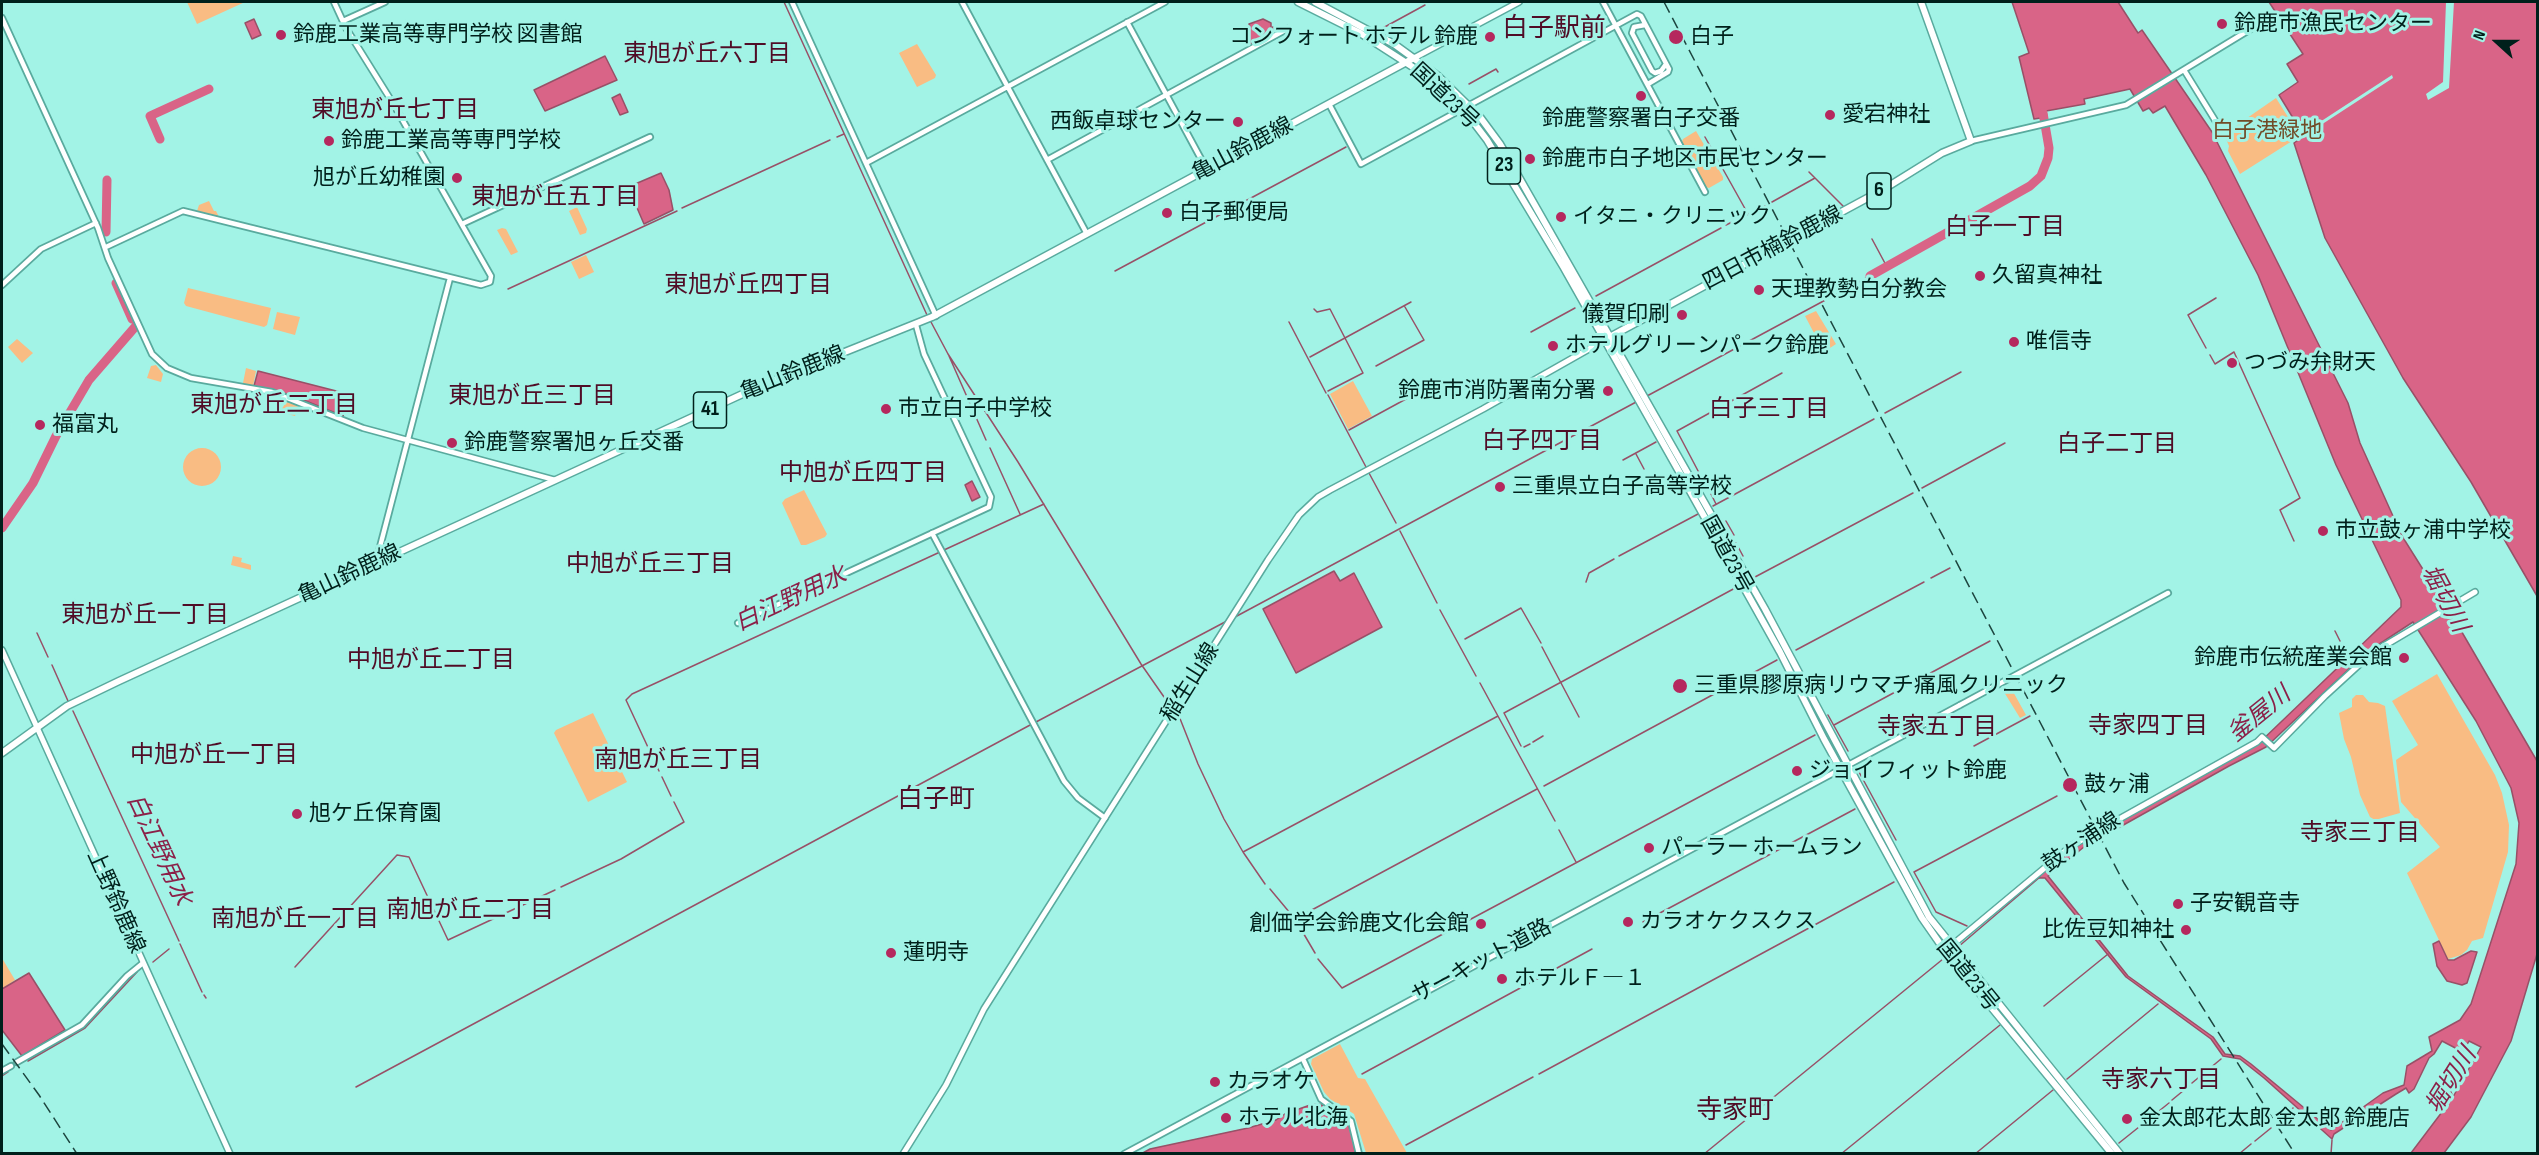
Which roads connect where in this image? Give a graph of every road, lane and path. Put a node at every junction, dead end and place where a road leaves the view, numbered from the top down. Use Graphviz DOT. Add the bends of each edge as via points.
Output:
graph roads {
  1 [pos="334,2"];
  2 [pos="385,2"];
  3 [pos="792,2"];
  4 [pos="962,2"];
  5 [pos="1165,2"];
  6 [pos="1298,2"];
  7 [pos="1315,2"];
  8 [pos="1519,2"];
  9 [pos="1603,2"];
  10 [pos="1921,2"];
  11 [pos="2,18"];
  12 [pos="343,21"];
  13 [pos="1127,22"];
  14 [pos="1645,25"];
  15 [pos="1616,26"];
  16 [pos="2254,27"];
  17 [pos="1287,29"];
  18 [pos="1414,58"];
  19 [pos="1407,62"];
  20 [pos="1666,64"];
  21 [pos="2184,70"];
  22 [pos="1648,84"];
  23 [pos="1008,86"];
  24 [pos="1167,95"];
  25 [pos="1329,104"];
  26 [pos="1469,105"];
  27 [pos="1461,110"];
  28 [pos="2221,130"];
  29 [pos="650,136"];
  30 [pos="1971,141"];
  31 [pos="1047,160"];
  32 [pos="866,163"];
  33 [pos="1207,170"];
  34 [pos="1705,192"];
  35 [pos="96,223"];
  36 [pos="462,224"];
  37 [pos="1087,234"];
  38 [pos="106,247"];
  39 [pos="450,278"];
  40 [pos="2,285"];
  41 [pos="936,316"];
  42 [pos="916,325"];
  43 [pos="1611,337"];
  44 [pos="1603,341"];
  45 [pos="1641,399"];
  46 [pos="408,441"];
  47 [pos="555,480"];
  48 [pos="932,534"];
  49 [pos="376,562"];
  50 [pos="2475,592"];
  51 [pos="2168,593"];
  52 [pos="738,623"];
  53 [pos="2,650"];
  54 [pos="37,728"];
  55 [pos="2,753"];
  56 [pos="1847,765"];
  57 [pos="1840,769"];
  58 [pos="1105,818"];
  59 [pos="1948,949"];
  60 [pos="143,963"];
  61 [pos="1303,1059"];
  62 [pos="18,1062"];
  63 [pos="11,1066"];
  64 [pos="2,1071"];
  65 [pos="230,1154"];
  66 [pos="903,1154"];
  67 [pos="1124,1154"];
  68 [pos="1359,1154"];
  69 [pos="2112,1154"];
  70 [pos="2120,1154"];
  1 -- 12 [label="street"];
  2 -- 12 [label="street"];
  3 -- 32 [label="street"];
  4 -- 23 [label="street"];
  5 -- 13 [label="street"];
  6 -- 19 [label="main road, 国道23号 / 23"];
  7 -- 18 [label="main road, 国道23号 / 23"];
  8 -- 18 [label="main road"];
  9 -- 15 [label="street"];
  10 -- 30 [label="main road"];
  11 -- 35 [label="street"];
  12 -- 36 [label="street"];
  13 -- 23 [label="street"];
  13 -- 24 [label="street"];
  14 -- 15 [label="street" via="1637,14"];
  14 -- 20 [label="street"];
  14 -- 20 [label="street" via="1634,27 1632,33 1652,71 1661,71"];
  15 -- 22 [label="street"];
  15 -- 26 [label="street"];
  16 -- 21 [label="street"];
  17 -- 24 [label="street"];
  18 -- 19 [label="main road, 亀山鈴鹿線 / 41"];
  18 -- 26 [label="main road, 国道23号 / 23"];
  19 -- 25 [label="main road, 亀山鈴鹿線 / 41"];
  19 -- 27 [label="main road, 国道23号 / 23"];
  20 -- 22 [label="street" via="1668,72"];
  21 -- 28 [label="street"];
  21 -- 30 [label="street" via="2126,105"];
  22 -- 34 [label="street"];
  23 -- 31 [label="street"];
  23 -- 32 [label="street"];
  24 -- 31 [label="street"];
  24 -- 33 [label="street"];
  25 -- 27 [label="street" via="1361,164"];
  25 -- 33 [label="main road, 亀山鈴鹿線 / 41"];
  26 -- 27 [label="street"];
  26 -- 43 [label="main road, 国道23号 / 23" via="1509,158"];
  27 -- 44 [label="main road, 国道23号 / 23" via="1498,156"];
  29 -- 36 [label="street"];
  30 -- 43 [label="main road, 四日市楠鈴鹿線 / 6" via="1942,153 1884,189"];
  31 -- 37 [label="street"];
  32 -- 41 [label="street"];
  33 -- 37 [label="main road, 亀山鈴鹿線 / 41"];
  35 -- 38 [label="street"];
  35 -- 40 [label="street" via="41,249"];
  36 -- 39 [label="street" via="491,280 483,285"];
  37 -- 41 [label="main road, 亀山鈴鹿線 / 41"];
  38 -- 39 [label="street" via="183,211"];
  38 -- 46 [label="street" via="152,354 174,372 272,392 363,428"];
  39 -- 46 [label="street"];
  41 -- 42 [label="main road, 亀山鈴鹿線 / 41"];
  42 -- 47 [label="main road, 亀山鈴鹿線 / 41" via="760,386"];
  42 -- 48 [label="street" via="924,354 991,500 989,507"];
  43 -- 44 [label="main road, 四日市楠鈴鹿線 / 6"];
  43 -- 45 [label="main road, 国道23号 / 23"];
  44 -- 45 [label="main road, 国道23号 / 23"];
  44 -- 58 [label="main road, 稲生山線" via="1318,497 1292,524"];
  45 -- 56 [label="main road, 国道23号 / 23" via="1765,609"];
  45 -- 57 [label="main road, 国道23号 / 23"];
  46 -- 47 [label="street"];
  46 -- 49 [label="street"];
  47 -- 49 [label="main road, 亀山鈴鹿線 / 41"];
  48 -- 52 [label="street"];
  48 -- 58 [label="street" via="1070,790"];
  49 -- 54 [label="main road, 亀山鈴鹿線 / 41" via="67,706"];
  50 -- 59 [label="main road, 鼓ヶ浦線" via="2372,653 2273,747 2263,737 2071,846"];
  51 -- 56 [label="street, サーキット道路, bridge"];
  53 -- 54 [label="main road, 上野鈴鹿線"];
  54 -- 55 [label="main road, 亀山鈴鹿線 / 41"];
  54 -- 60 [label="main road, 上野鈴鹿線"];
  56 -- 57 [label="street, サーキット道路"];
  56 -- 59 [label="main road, 国道23号 / 23"];
  57 -- 59 [label="main road, 国道23号 / 23" via="1922,918"];
  57 -- 61 [label="street, サーキット道路"];
  58 -- 66 [label="main road, 稲生山線" via="984,1009 946,1085"];
  59 -- 69 [label="main road, 国道23号 / 23"];
  59 -- 70 [label="main road, 国道23号 / 23"];
  60 -- 62 [label="street" via="82,1025"];
  60 -- 65 [label="main road, 上野鈴鹿線"];
  61 -- 67 [label="street, サーキット道路"];
  61 -- 68 [label="street" via="1321,1099 1350,1121"];
  63 -- 64 [label="street"];
}
